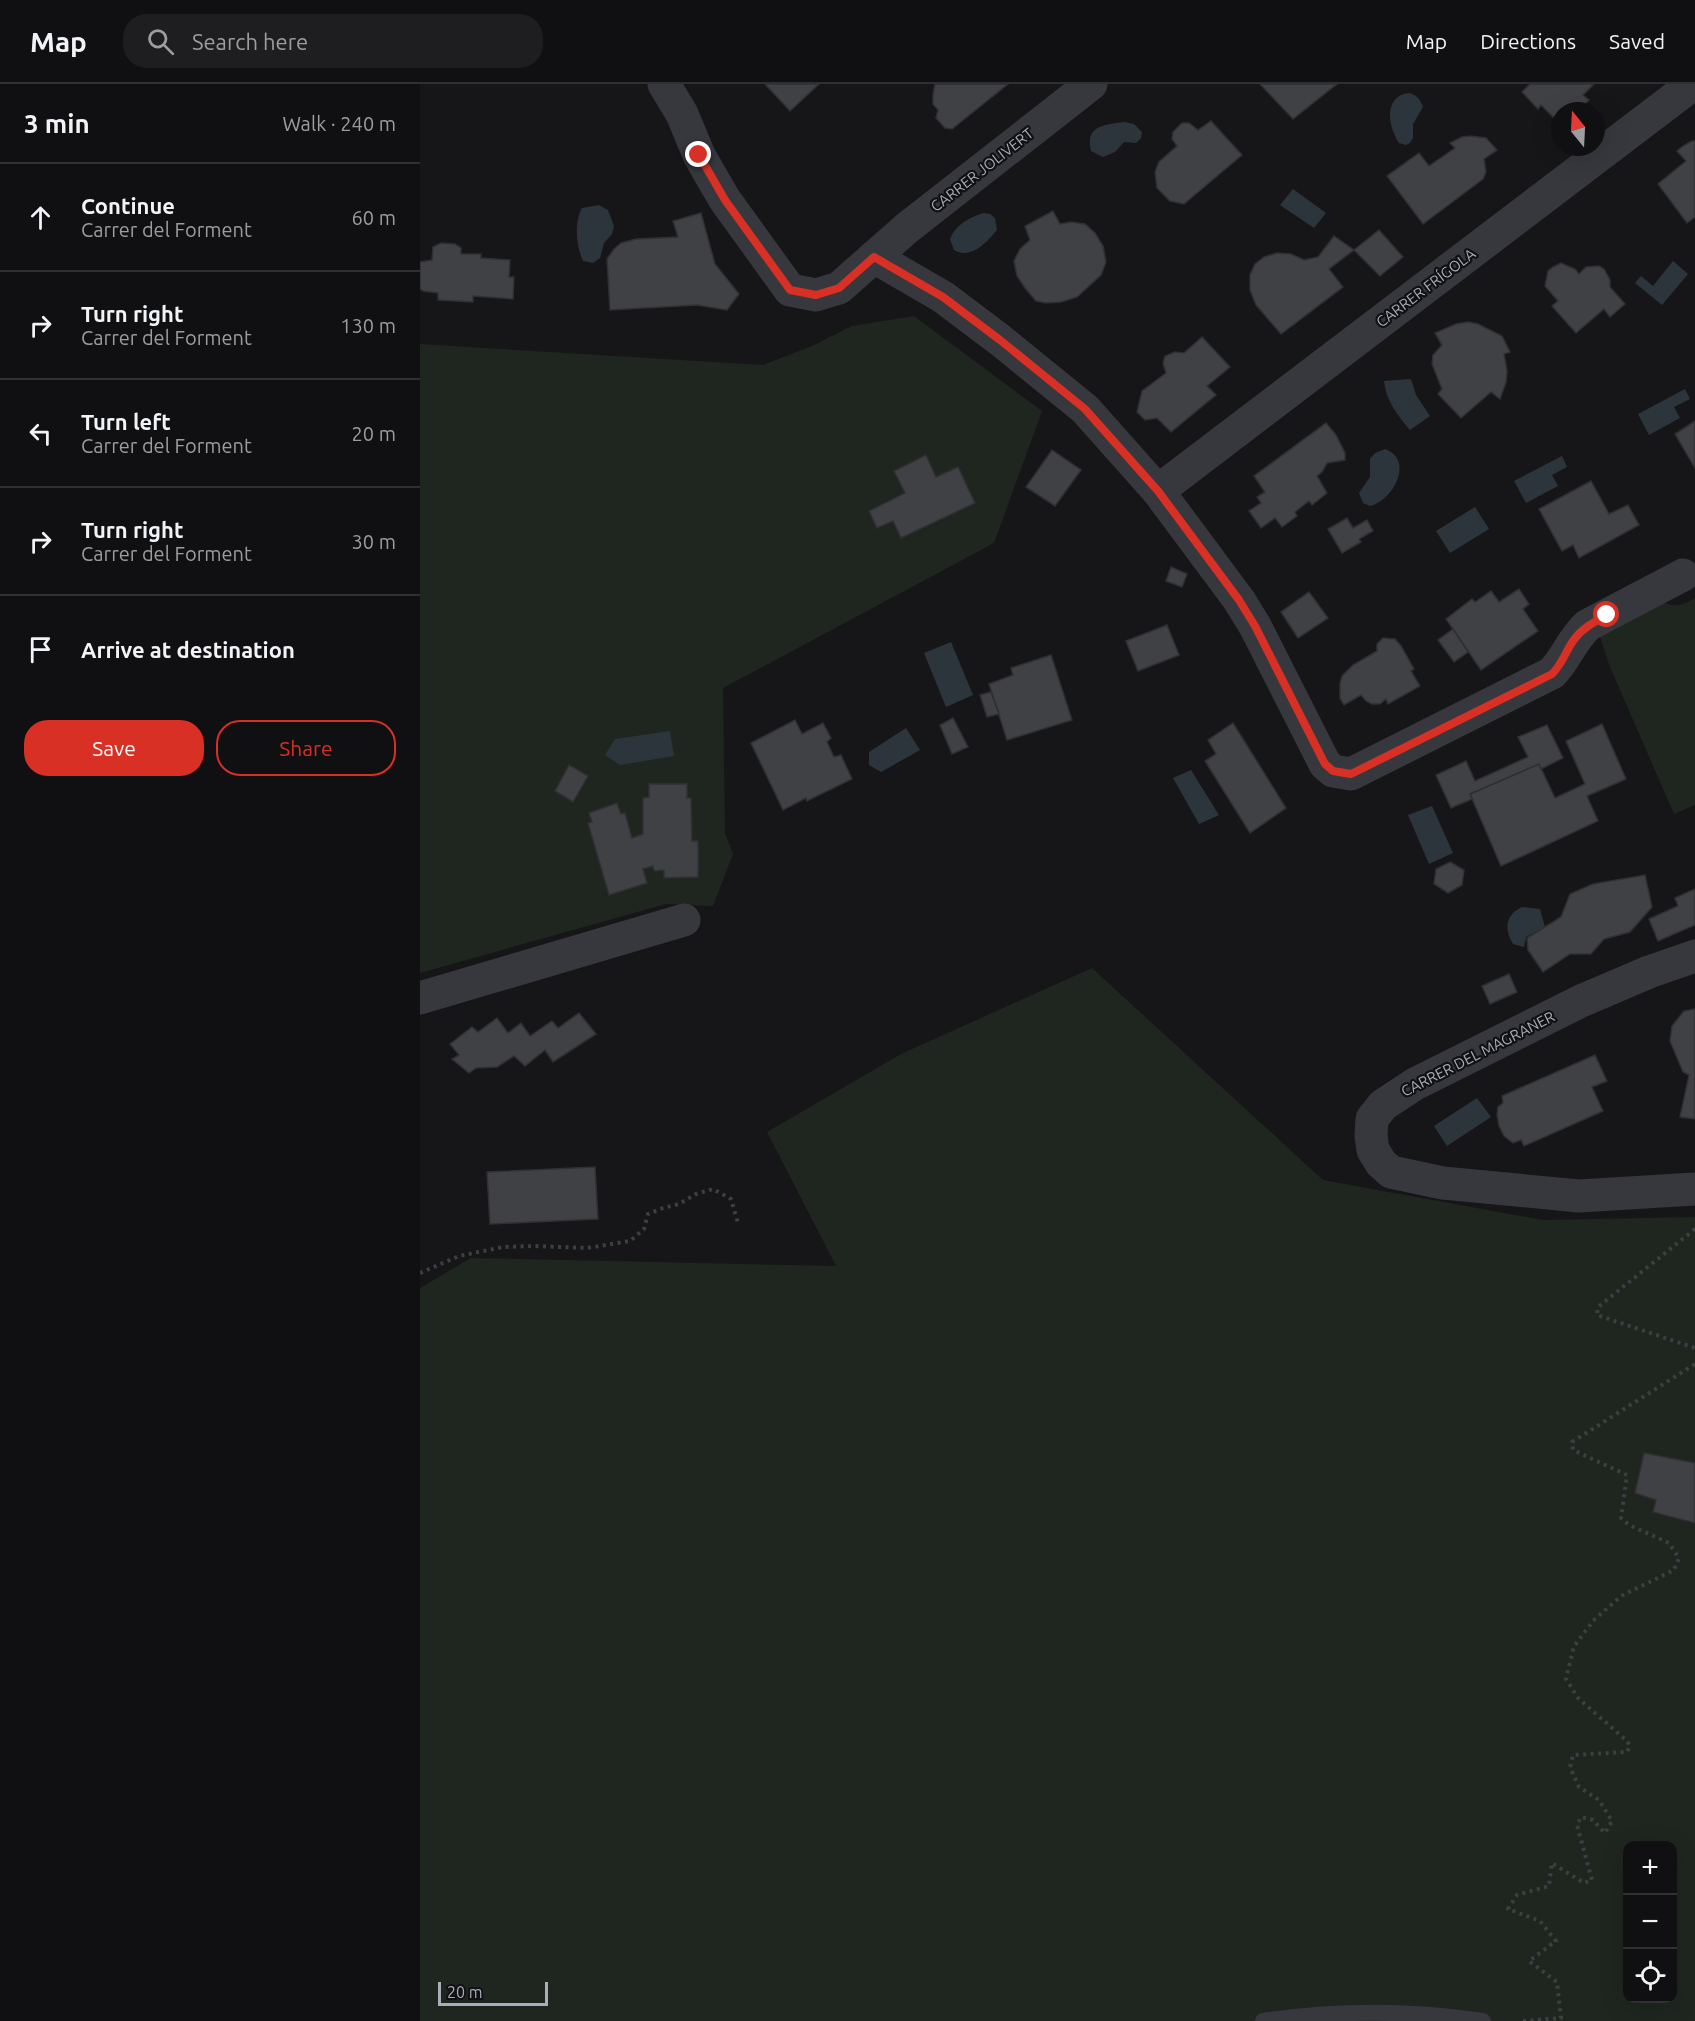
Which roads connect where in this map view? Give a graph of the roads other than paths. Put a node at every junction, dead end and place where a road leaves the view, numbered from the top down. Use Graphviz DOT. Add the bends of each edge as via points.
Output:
graph roads {
  1 [pos="664,84"];
  2 [pos="1091,84"];
  3 [pos="1693,84"];
  4 [pos="874,257"];
  5 [pos="1158,491"];
  6 [pos="1683,575"];
  7 [pos="684,920"];
  8 [pos="1695,956"];
  9 [pos="420,998"];
  10 [pos="1695,1189"];
  11 [pos="1263,2021"];
  12 [pos="1483,2021"];
  1 -- 4 [label="street, CARRER JOLIVERT" via="725,200 790,290 816,295 839,288"];
  2 -- 4 [label="street, CARRER JOLIVERT"];
  3 -- 5 [label="street, CARRER FRÍGOLA"];
  4 -- 5 [label="street" via="943,297 1085,409"];
  5 -- 6 [label="street" via="1255,626 1325,764 1342,774 1357,772 1552,674 1588,625"];
  7 -- 9 [label="street"];
  8 -- 10 [label="street, CARRER DEL MAGRANER" via="1581,1001 1415,1084 1383,1105 1372,1119 1371,1136 1373,1150 1391,1172 1443,1183 1579,1196"];
  11 -- 12 [label="lane" via="1377,2012"];
}
